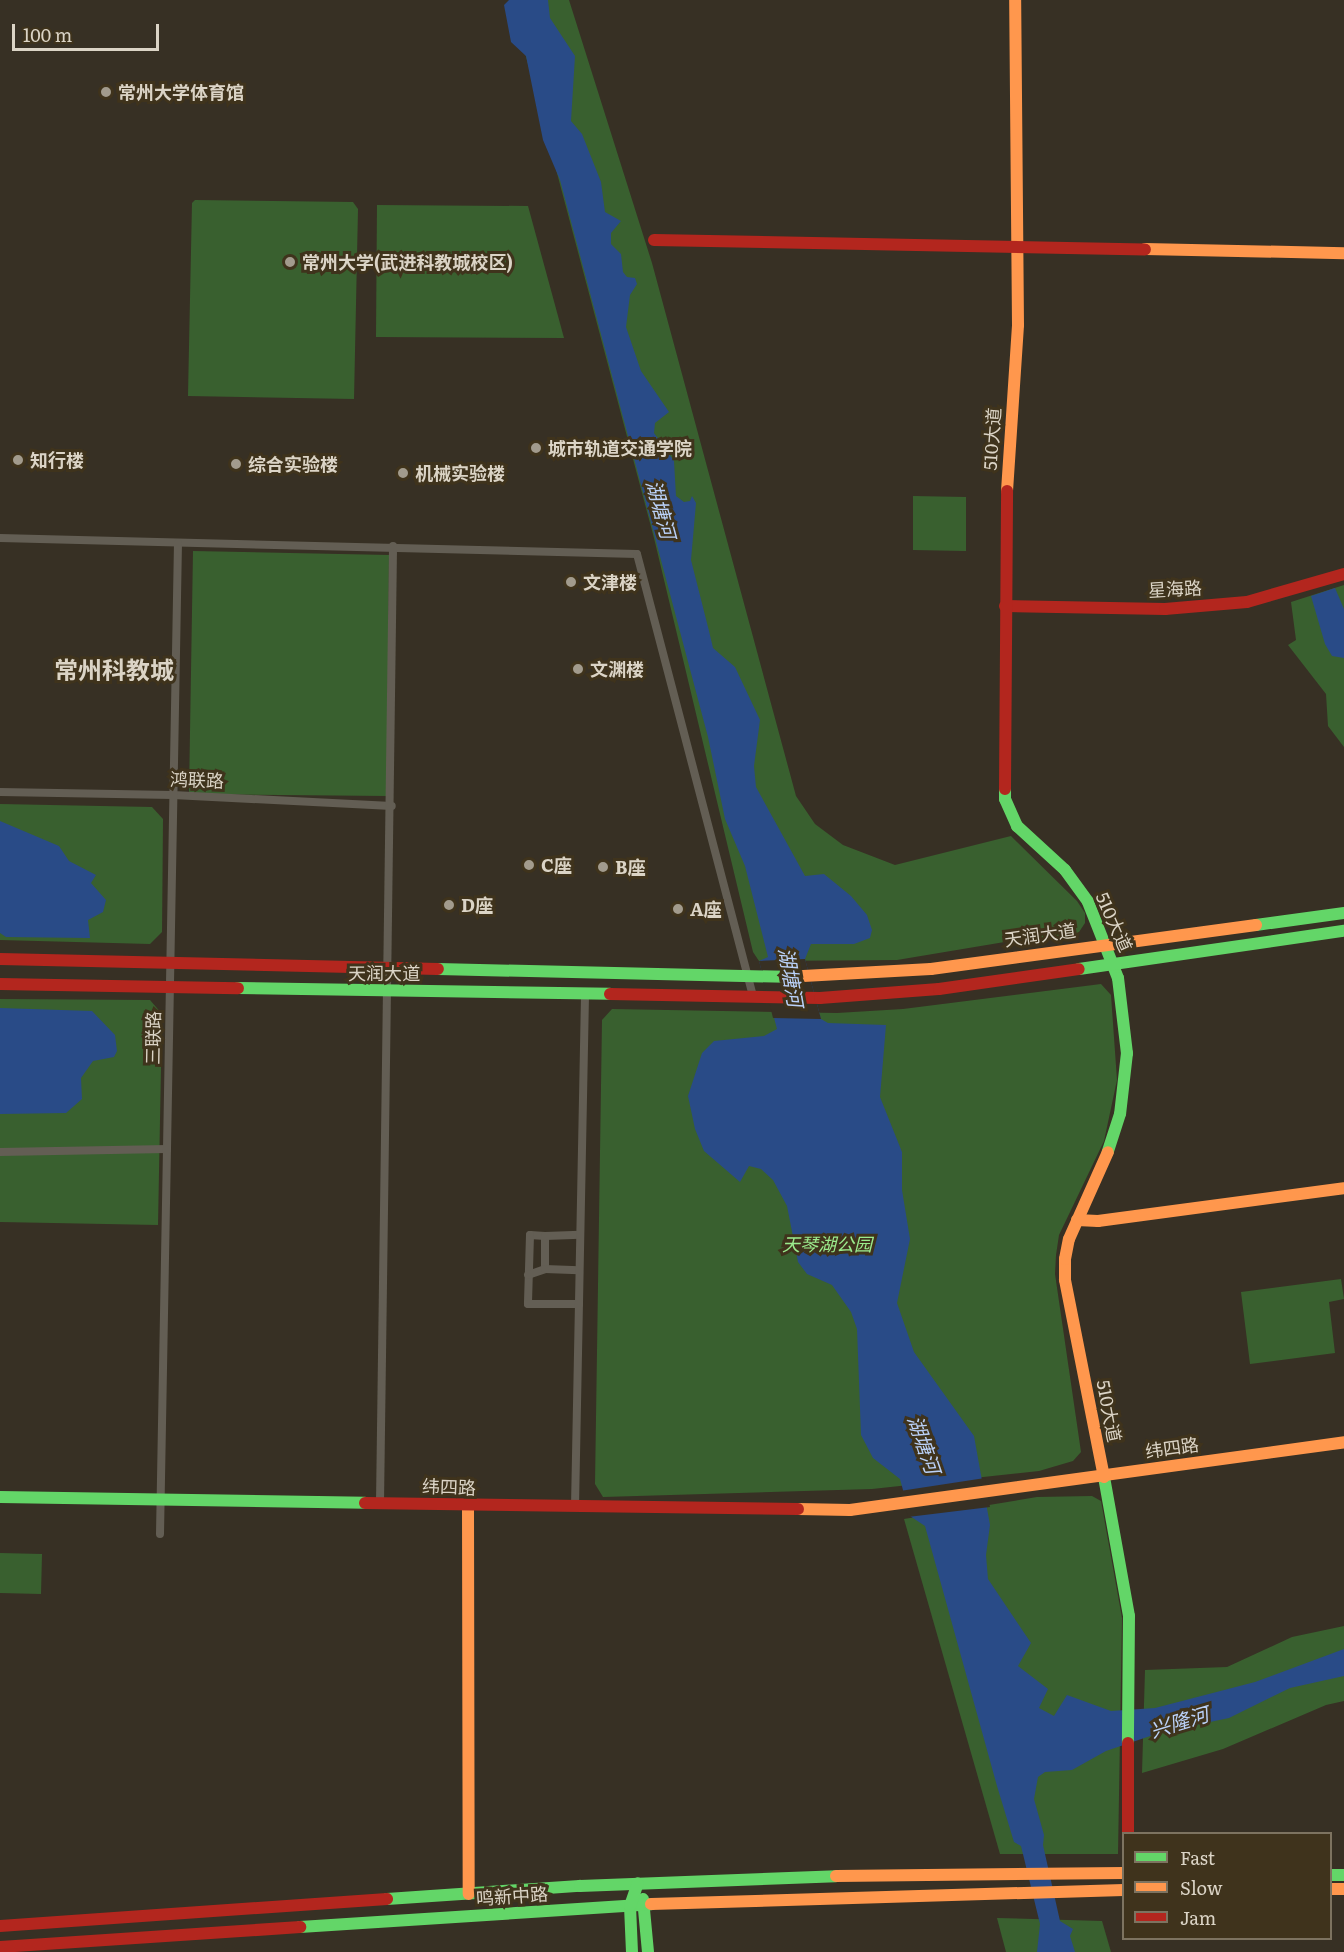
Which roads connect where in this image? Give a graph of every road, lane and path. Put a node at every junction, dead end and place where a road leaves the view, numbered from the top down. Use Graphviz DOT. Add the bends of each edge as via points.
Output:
graph roads {
  1 [pos="1015,0"];
  2 [pos="654,240"];
  3 [pos="1015,249"];
  4 [pos="1344,253"];
  5 [pos="0,538"];
  6 [pos="178,543"];
  7 [pos="393,546"];
  8 [pos="1344,574"];
  9 [pos="1005,606"];
  10 [pos="0,792"];
  11 [pos="173,795"];
  12 [pos="392,806"];
  13 [pos="1344,913"];
  14 [pos="1344,931"];
  15 [pos="1106,946"];
  16 [pos="0,959"];
  17 [pos="1113,963"];
  18 [pos="170,965"];
  19 [pos="389,970"];
  20 [pos="750,977"];
  21 [pos="0,984"];
  22 [pos="170,986"];
  23 [pos="388,991"];
  24 [pos="585,994"];
  25 [pos="753,997"];
  26 [pos="167,1149"];
  27 [pos="0,1152"];
  28 [pos="1344,1188"];
  29 [pos="1077,1220"];
  30 [pos="580,1235"];
  31 [pos="545,1236"];
  32 [pos="545,1269"];
  33 [pos="579,1270"];
  34 [pos="528,1275"];
  35 [pos="579,1304"];
  36 [pos="1344,1442"];
  37 [pos="1103,1476"];
  38 [pos="0,1497"];
  39 [pos="161,1499"];
  40 [pos="380,1503"];
  41 [pos="468,1506"];
  42 [pos="574,1507"];
  43 [pos="160,1534"];
  44 [pos="1128,1832"];
  45 [pos="1122,1874"];
  46 [pos="638,1883"];
  47 [pos="1122,1890"];
  48 [pos="469,1894"];
  49 [pos="645,1905"];
  50 [pos="630,1906"];
  51 [pos="0,1926"];
  52 [pos="0,1947"];
  53 [pos="632,1952"];
  54 [pos="648,1952"];
  1 -- 3 [label="street, 510大道"];
  2 -- 3 [label="street"];
  3 -- 4 [label="street"];
  3 -- 9 [label="street, 510大道" via="1017,325"];
  5 -- 6 [label="street"];
  6 -- 7 [label="street"];
  6 -- 11 [label="street, 三联路"];
  7 -- 12 [label="street"];
  7 -- 20 [label="street" via="638,554"];
  8 -- 9 [label="street, 星海路" via="1247,602 1165,609"];
  9 -- 15 [label="street, 510大道" via="1005,799 1017,826 1080,889"];
  10 -- 11 [label="street, 鸿联路"];
  11 -- 12 [label="street, 鸿联路"];
  11 -- 18 [label="street, 三联路"];
  12 -- 19 [label="street"];
  13 -- 15 [label="street, 天润大道"];
  14 -- 17 [label="street"];
  15 -- 17 [label="street, 510大道"];
  15 -- 20 [label="street, 天润大道" via="931,969 812,978"];
  16 -- 18 [label="street, 天润大道"];
  17 -- 25 [label="street, 天润大道" via="939,989 820,998"];
  17 -- 29 [label="street, 510大道" via="1126,1042 1125,1084 1108,1152"];
  18 -- 19 [label="street, 天润大道"];
  18 -- 22 [label="street, 三联路"];
  19 -- 20 [label="street, 天润大道"];
  19 -- 23 [label="street"];
  20 -- 25 [label="street"];
  21 -- 22 [label="street, 天润大道"];
  22 -- 23 [label="street, 天润大道"];
  22 -- 26 [label="street, 三联路"];
  23 -- 24 [label="street, 天润大道"];
  23 -- 40 [label="street"];
  24 -- 25 [label="street, 天润大道"];
  24 -- 30 [label="street"];
  26 -- 27 [label="street"];
  26 -- 39 [label="street, 三联路"];
  28 -- 29 [label="street" via="1098,1221"];
  29 -- 37 [label="street, 510大道" via="1065,1259 1065,1280"];
  30 -- 31 [label="street"];
  30 -- 33 [label="street"];
  31 -- 32 [label="street"];
  31 -- 34 [label="street" via="529,1232"];
  32 -- 33 [label="street"];
  32 -- 34 [label="street"];
  33 -- 35 [label="street"];
  34 -- 35 [label="street" via="528,1304"];
  35 -- 42 [label="street"];
  36 -- 37 [label="street, 纬四路"];
  37 -- 42 [label="street, 纬四路" via="850,1510"];
  37 -- 44 [label="street, 510大道" via="1126,1585"];
  38 -- 39 [label="street, 纬四路"];
  39 -- 40 [label="street, 纬四路"];
  39 -- 43 [label="street, 三联路"];
  40 -- 41 [label="street, 纬四路"];
  41 -- 42 [label="street, 纬四路"];
  41 -- 48 [label="street"];
  45 -- 46 [label="street, 鸣新中路"];
  46 -- 48 [label="street, 鸣新中路"];
  46 -- 49 [label="street"];
  46 -- 50 [label="street"];
  47 -- 49 [label="street, 鸣新中路"];
  48 -- 51 [label="street, 鸣新中路"];
  49 -- 50 [label="street, 鸣新中路"];
  49 -- 54 [label="street"];
  50 -- 52 [label="street, 鸣新中路"];
  50 -- 53 [label="street"];
}
